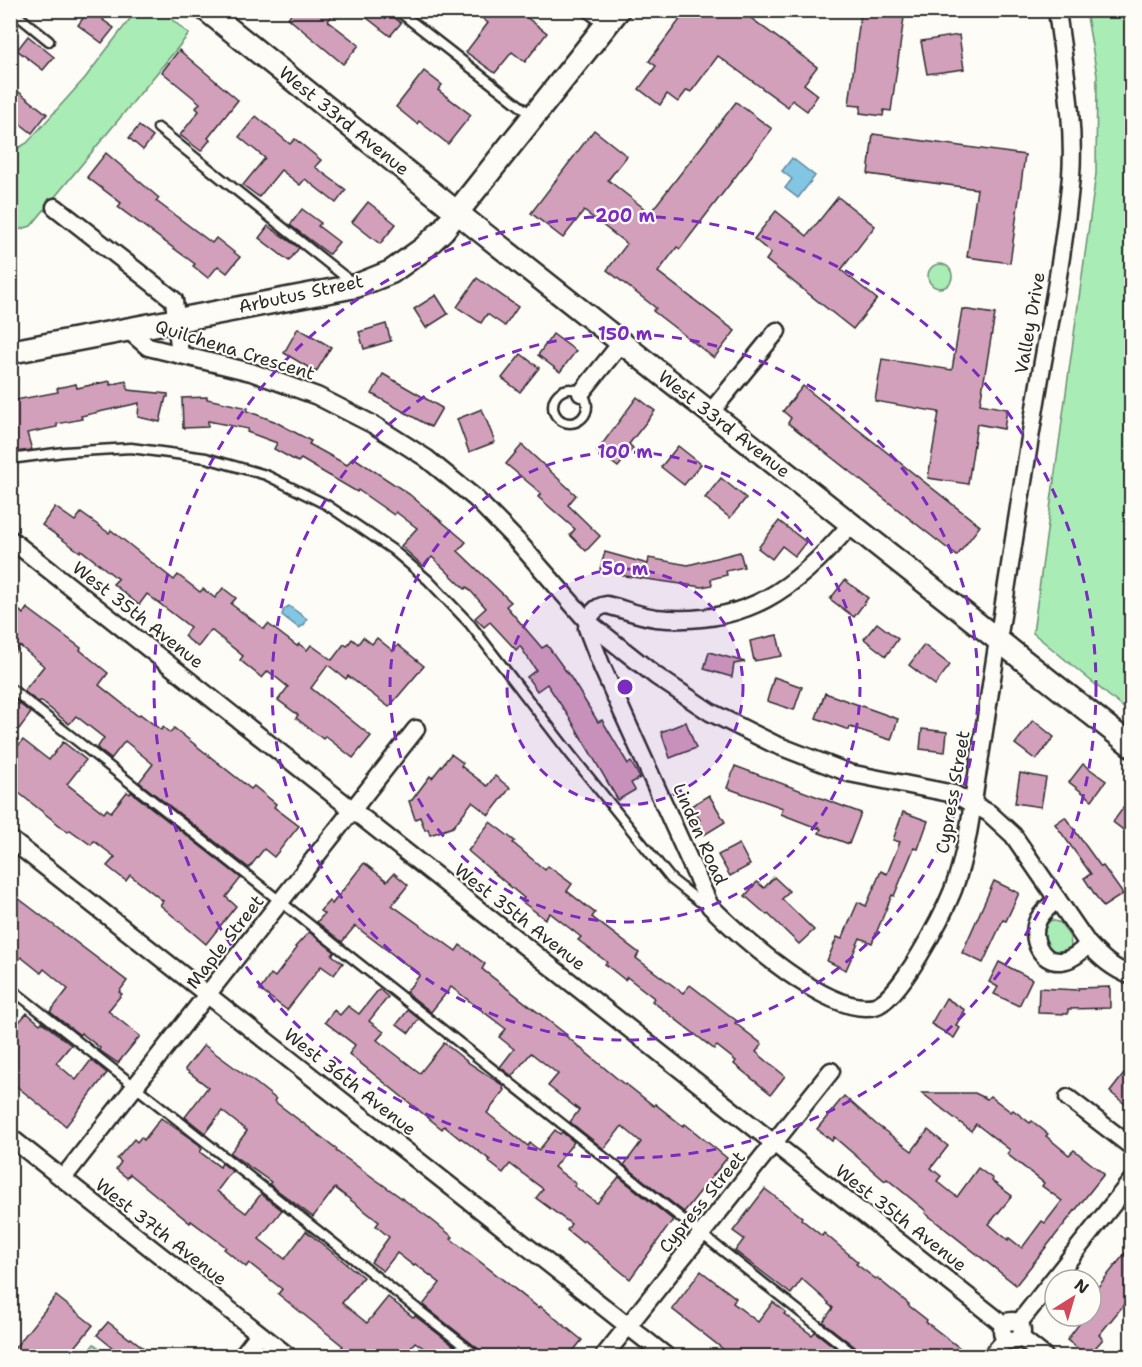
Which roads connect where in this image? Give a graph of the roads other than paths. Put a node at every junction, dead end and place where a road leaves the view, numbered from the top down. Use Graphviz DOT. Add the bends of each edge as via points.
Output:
graph roads {
  1 [pos="11,10"];
  2 [pos="206,10"];
  3 [pos="397,10"];
  4 [pos="1057,10"];
  5 [pos="606,15"];
  6 [pos="49,41"];
  7 [pos="533,116"];
  8 [pos="158,128"];
  9 [pos="55,207"];
  10 [pos="458,212"];
  11 [pos="356,286"];
  12 [pos="176,319"];
  13 [pos="128,329"];
  14 [pos="777,331"];
  15 [pos="622,342"];
  16 [pos="10,352"];
  17 [pos="180,355"];
  18 [pos="581,393"];
  19 [pos="710,413"];
  20 [pos="10,459"];
  21 [pos="851,524"];
  22 [pos="10,539"];
  23 [pos="588,622"];
  24 [pos="998,640"];
  25 [pos="10,688"];
  26 [pos="416,729"];
  27 [pos="1131,746"];
  28 [pos="973,805"];
  29 [pos="353,810"];
  30 [pos="10,839"];
  31 [pos="1057,899"];
  32 [pos="281,902"];
  33 [pos="710,906"];
  34 [pos="1088,944"];
  35 [pos="1131,976"];
  36 [pos="10,988"];
  37 [pos="208,994"];
  38 [pos="848,1004"];
  39 [pos="831,1071"];
  40 [pos="136,1087"];
  41 [pos="1068,1098"];
  42 [pos="10,1137"];
  43 [pos="774,1143"];
  44 [pos="1131,1147"];
  45 [pos="63,1178"];
  46 [pos="1131,1180"];
  47 [pos="702,1235"];
  48 [pos="627,1326"];
  49 [pos="1012,1331"];
  50 [pos="259,1334"];
  51 [pos="242,1356"];
  52 [pos="288,1356"];
  53 [pos="477,1356"];
  54 [pos="604,1356"];
  55 [pos="666,1356"];
  56 [pos="856,1356"];
  57 [pos="991,1356"];
  58 [pos="1044,1356"];
  1 -- 6 [label="lane"];
  2 -- 10 [label="street, West 33rd Avenue"];
  3 -- 7 [label="lane"];
  4 -- 24 [label="street, Valley Drive" via="1072,124 1071,176"];
  5 -- 7 [label="main road, Arbutus Street"];
  7 -- 10 [label="main road, Arbutus Street"];
  8 -- 11 [label="lane"];
  9 -- 12 [label="street" via="174,300"];
  10 -- 11 [label="main road, Arbutus Street" via="391,272"];
  10 -- 15 [label="street, West 33rd Avenue"];
  11 -- 12 [label="main road, Arbutus Street"];
  12 -- 13 [label="main road, Arbutus Street"];
  12 -- 17 [label="street"];
  13 -- 16 [label="main road, Arbutus Street"];
  13 -- 17 [label="street, Quilchena Crescent" via="147,347"];
  14 -- 19 [label="street"];
  15 -- 18 [label="street"];
  15 -- 19 [label="street, West 33rd Avenue"];
  17 -- 23 [label="street, Quilchena Crescent" via="251,372 317,396 426,458 490,513"];
  18 -- 18 [label="lane" via="571,389 556,397 554,408 559,418 569,423 585,415 587,404"];
  19 -- 21 [label="street, West 33rd Avenue"];
  20 -- 33 [label="lane" via="130,448 206,458 266,475 327,505 393,550 435,587 470,624 671,879"];
  21 -- 23 [label="street" via="796,580 754,606 720,616 688,619 654,618 607,605 594,611"];
  21 -- 24 [label="street, West 33rd Avenue"];
  22 -- 29 [label="street, West 35th Avenue"];
  23 -- 28 [label="street, Quilchena Crescent" via="656,676 710,712 774,744 849,773 954,794"];
  23 -- 33 [label="street, Linden Road" via="588,634 602,667"];
  24 -- 27 [label="street, West 33rd Avenue"];
  24 -- 28 [label="street, Cypress Street"];
  25 -- 32 [label="lane"];
  26 -- 29 [label="street, Maple Street"];
  28 -- 31 [label="street, Quilchena Crescent" via="1013,835"];
  28 -- 38 [label="street, Cypress Street" via="954,888 917,960 878,1005"];
  29 -- 32 [label="street, Maple Street"];
  29 -- 43 [label="street, West 35th Avenue"];
  30 -- 37 [label="street, West 36th Avenue"];
  31 -- 34 [label="street, Quilchena Crescent"];
  31 -- 34 [label="street" via="1039,918 1034,933 1038,946 1047,957 1060,961 1080,953"];
  32 -- 37 [label="street, Maple Street"];
  32 -- 47 [label="lane"];
  33 -- 38 [label="street, Linden Road" via="784,970"];
  34 -- 35 [label="street, Quilchena Crescent" via="1102,959"];
  36 -- 40 [label="lane"];
  37 -- 40 [label="street, Maple Street"];
  37 -- 48 [label="street, West 36th Avenue"];
  39 -- 43 [label="street, Cypress Street"];
  40 -- 45 [label="street, Maple Street"];
  40 -- 53 [label="lane"];
  41 -- 44 [label="street"];
  42 -- 45 [label="street, West 37th Avenue"];
  43 -- 47 [label="street, Cypress Street"];
  43 -- 49 [label="street, West 35th Avenue"];
  45 -- 50 [label="street, West 37th Avenue"];
  46 -- 49 [label="street"];
  47 -- 48 [label="street, Cypress Street"];
  47 -- 56 [label="lane"];
  48 -- 54 [label="street, Cypress Street"];
  48 -- 55 [label="street, West 36th Avenue"];
  49 -- 57 [label="street"];
  49 -- 58 [label="street, West 35th Avenue"];
  50 -- 51 [label="street"];
  50 -- 52 [label="street, West 37th Avenue"];
}
